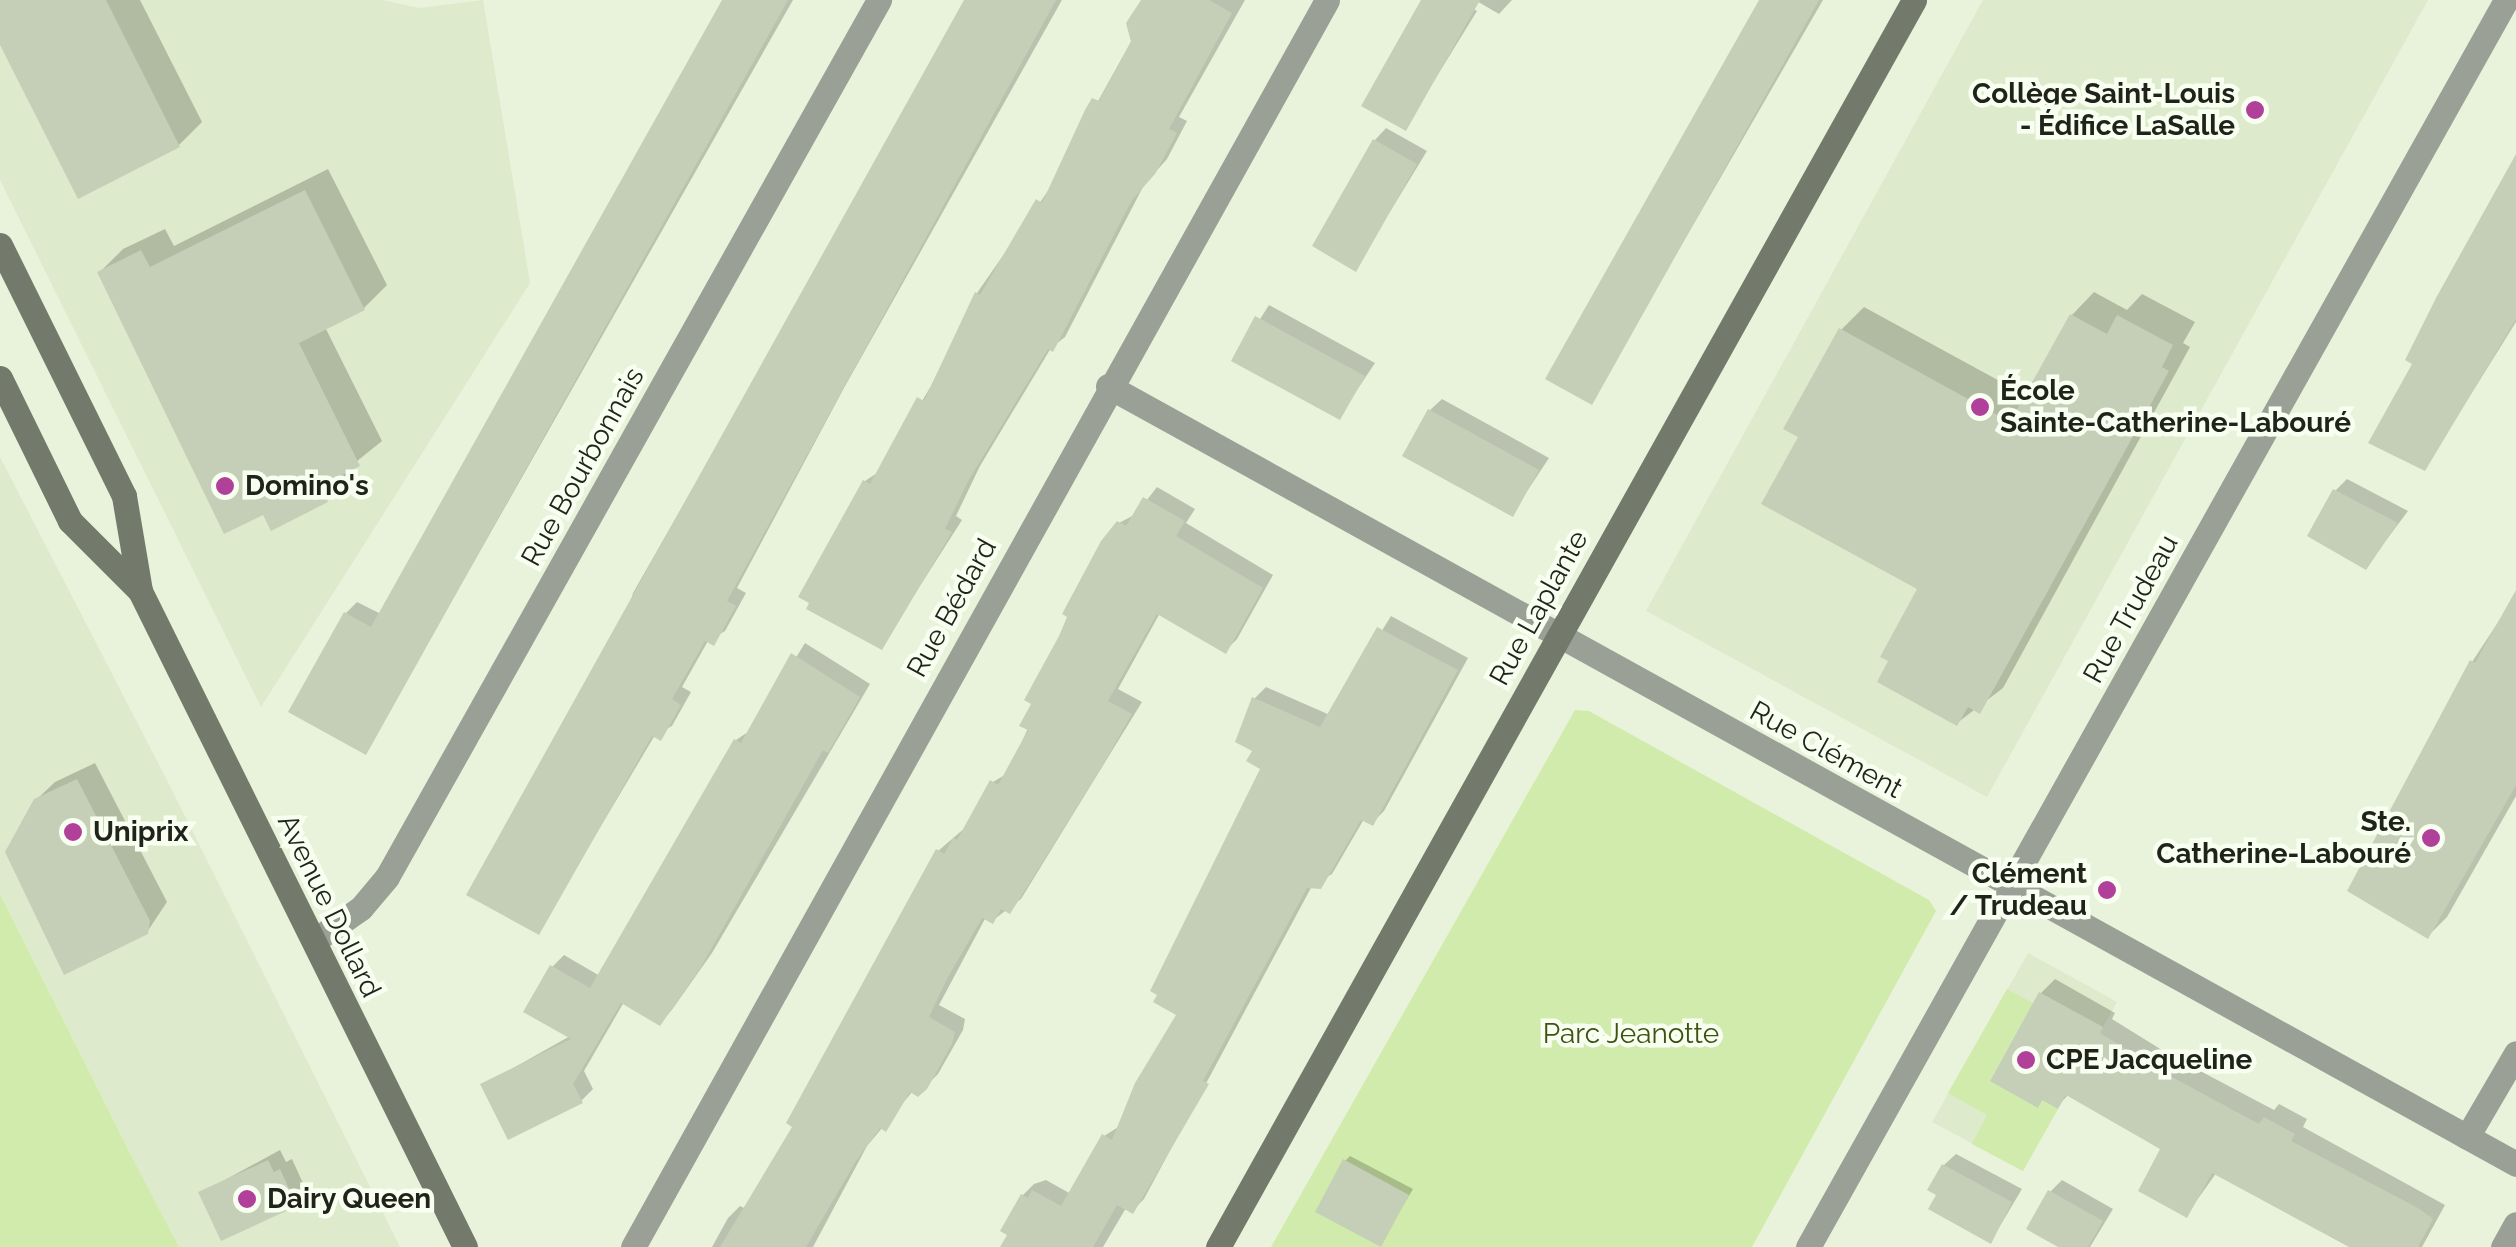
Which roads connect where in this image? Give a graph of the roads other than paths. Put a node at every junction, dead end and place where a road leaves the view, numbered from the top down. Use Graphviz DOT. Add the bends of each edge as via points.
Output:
graph roads {
  1 [pos="879,0"];
  2 [pos="1327,0"];
  3 [pos="1914,0"];
  4 [pos="2506,0"];
  5 [pos="0,244"];
  6 [pos="0,378"];
  7 [pos="1108,386"];
  8 [pos="140,590"];
  9 [pos="1557,636"];
  10 [pos="2010,886"];
  11 [pos="314,941"];
  12 [pos="2516,1053"];
  13 [pos="2467,1138"];
  14 [pos="2516,1164"];
  15 [pos="2516,1224"];
  16 [pos="465,1247"];
  17 [pos="633,1247"];
  18 [pos="1218,1247"];
  19 [pos="1808,1247"];
  20 [pos="2503,1247"];
  1 -- 11 [label="street, Rue Bourbonnais" via="387,877 361,908"];
  2 -- 7 [label="street, Rue Bédard"];
  3 -- 9 [label="street, Rue Laplante"];
  4 -- 10 [label="street, Rue Trudeau"];
  5 -- 8 [label="street, Avenue Dollard" via="124,496"];
  6 -- 8 [label="street, Avenue Dollard" via="70,521"];
  7 -- 9 [label="street, Rue Clément"];
  7 -- 17 [label="street, Rue Bédard"];
  8 -- 11 [label="street, Avenue Dollard"];
  9 -- 10 [label="street, Rue Clément"];
  9 -- 18 [label="street, Rue Laplante"];
  10 -- 13 [label="street, Rue Clément"];
  10 -- 19 [label="street, Rue Trudeau"];
  11 -- 16 [label="street, Avenue Dollard"];
  12 -- 13 [label="street"];
  13 -- 14 [label="street, Rue Clément"];
  15 -- 20 [label="street"];
}
